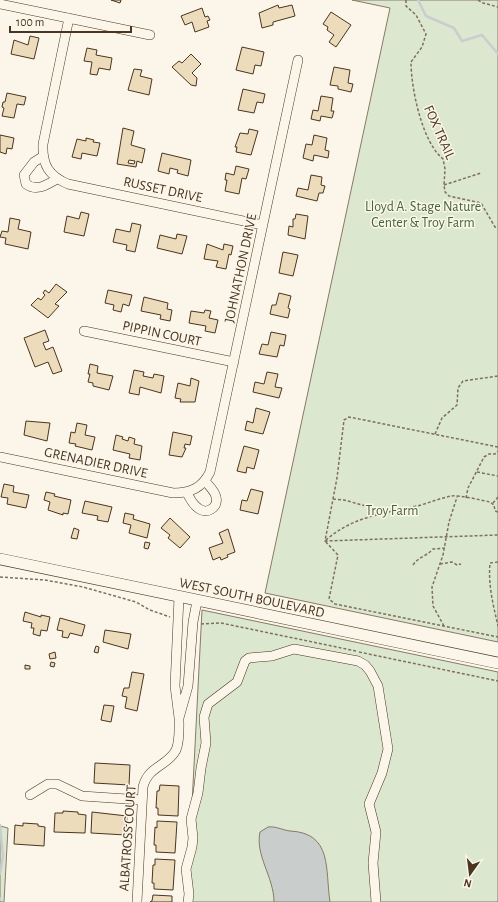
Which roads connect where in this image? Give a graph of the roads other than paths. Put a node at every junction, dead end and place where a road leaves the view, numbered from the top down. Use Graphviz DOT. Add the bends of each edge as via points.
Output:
graph roads {
  1 [pos="0,4"];
  2 [pos="69,18"];
  3 [pos="150,35"];
  4 [pos="298,60"];
  5 [pos="42,157"];
  6 [pos="57,179"];
  7 [pos="263,225"];
  8 [pos="84,331"];
  9 [pos="234,362"];
  10 [pos="0,457"];
  11 [pos="206,481"];
  12 [pos="186,493"];
  13 [pos="0,559"];
  14 [pos="179,597"];
  15 [pos="197,601"];
  16 [pos="178,656"];
  17 [pos="190,656"];
  18 [pos="498,663"];
  19 [pos="179,718"];
  20 [pos="30,796"];
  21 [pos="142,800"];
  22 [pos="136,902"];
  23 [pos="188,902"];
  24 [pos="376,902"];
  1 -- 2 [label="street"];
  2 -- 3 [label="street"];
  2 -- 5 [label="street"];
  4 -- 7 [label="street, JOHNATHON DRIVE"];
  5 -- 6 [label="street" via="51,174"];
  5 -- 6 [label="street" via="28,168 24,175 26,184 32,188 40,188"];
  6 -- 7 [label="street, RUSSET DRIVE" via="68,184"];
  7 -- 9 [label="street, JOHNATHON DRIVE"];
  8 -- 9 [label="street, PIPPIN COURT"];
  9 -- 11 [label="street, JOHNATHON DRIVE"];
  10 -- 12 [label="street, GRENADIER DRIVE" via="173,493"];
  11 -- 12 [label="street, GRENADIER DRIVE"];
  11 -- 12 [label="street" via="216,497 216,504 211,509 199,510"];
  13 -- 14 [label="main road, WEST SOUTH BOULEVARD"];
  14 -- 15 [label="main road, WEST SOUTH BOULEVARD"];
  14 -- 16 [label="street, ALBATROSS COURT"];
  15 -- 17 [label="street, ALBATROSS COURT"];
  15 -- 18 [label="main road, WEST SOUTH BOULEVARD"];
  16 -- 17 [label="street"];
  16 -- 19 [label="street, ALBATROSS COURT" via="175,686"];
  17 -- 19 [label="street, ALBATROSS COURT" via="188,686"];
  19 -- 21 [label="street, ALBATROSS COURT" via="177,748 172,756 148,774"];
  20 -- 21 [label="street" via="48,784 57,784 88,797"];
  21 -- 22 [label="street, ALBATROSS COURT"];
  23 -- 24 [label="street" via="186,869 193,842 192,819 206,743 205,709 212,699 237,682 245,661 294,649 358,661 370,671 378,686 388,749 382,773 369,804 376,832 373,863"];
}
